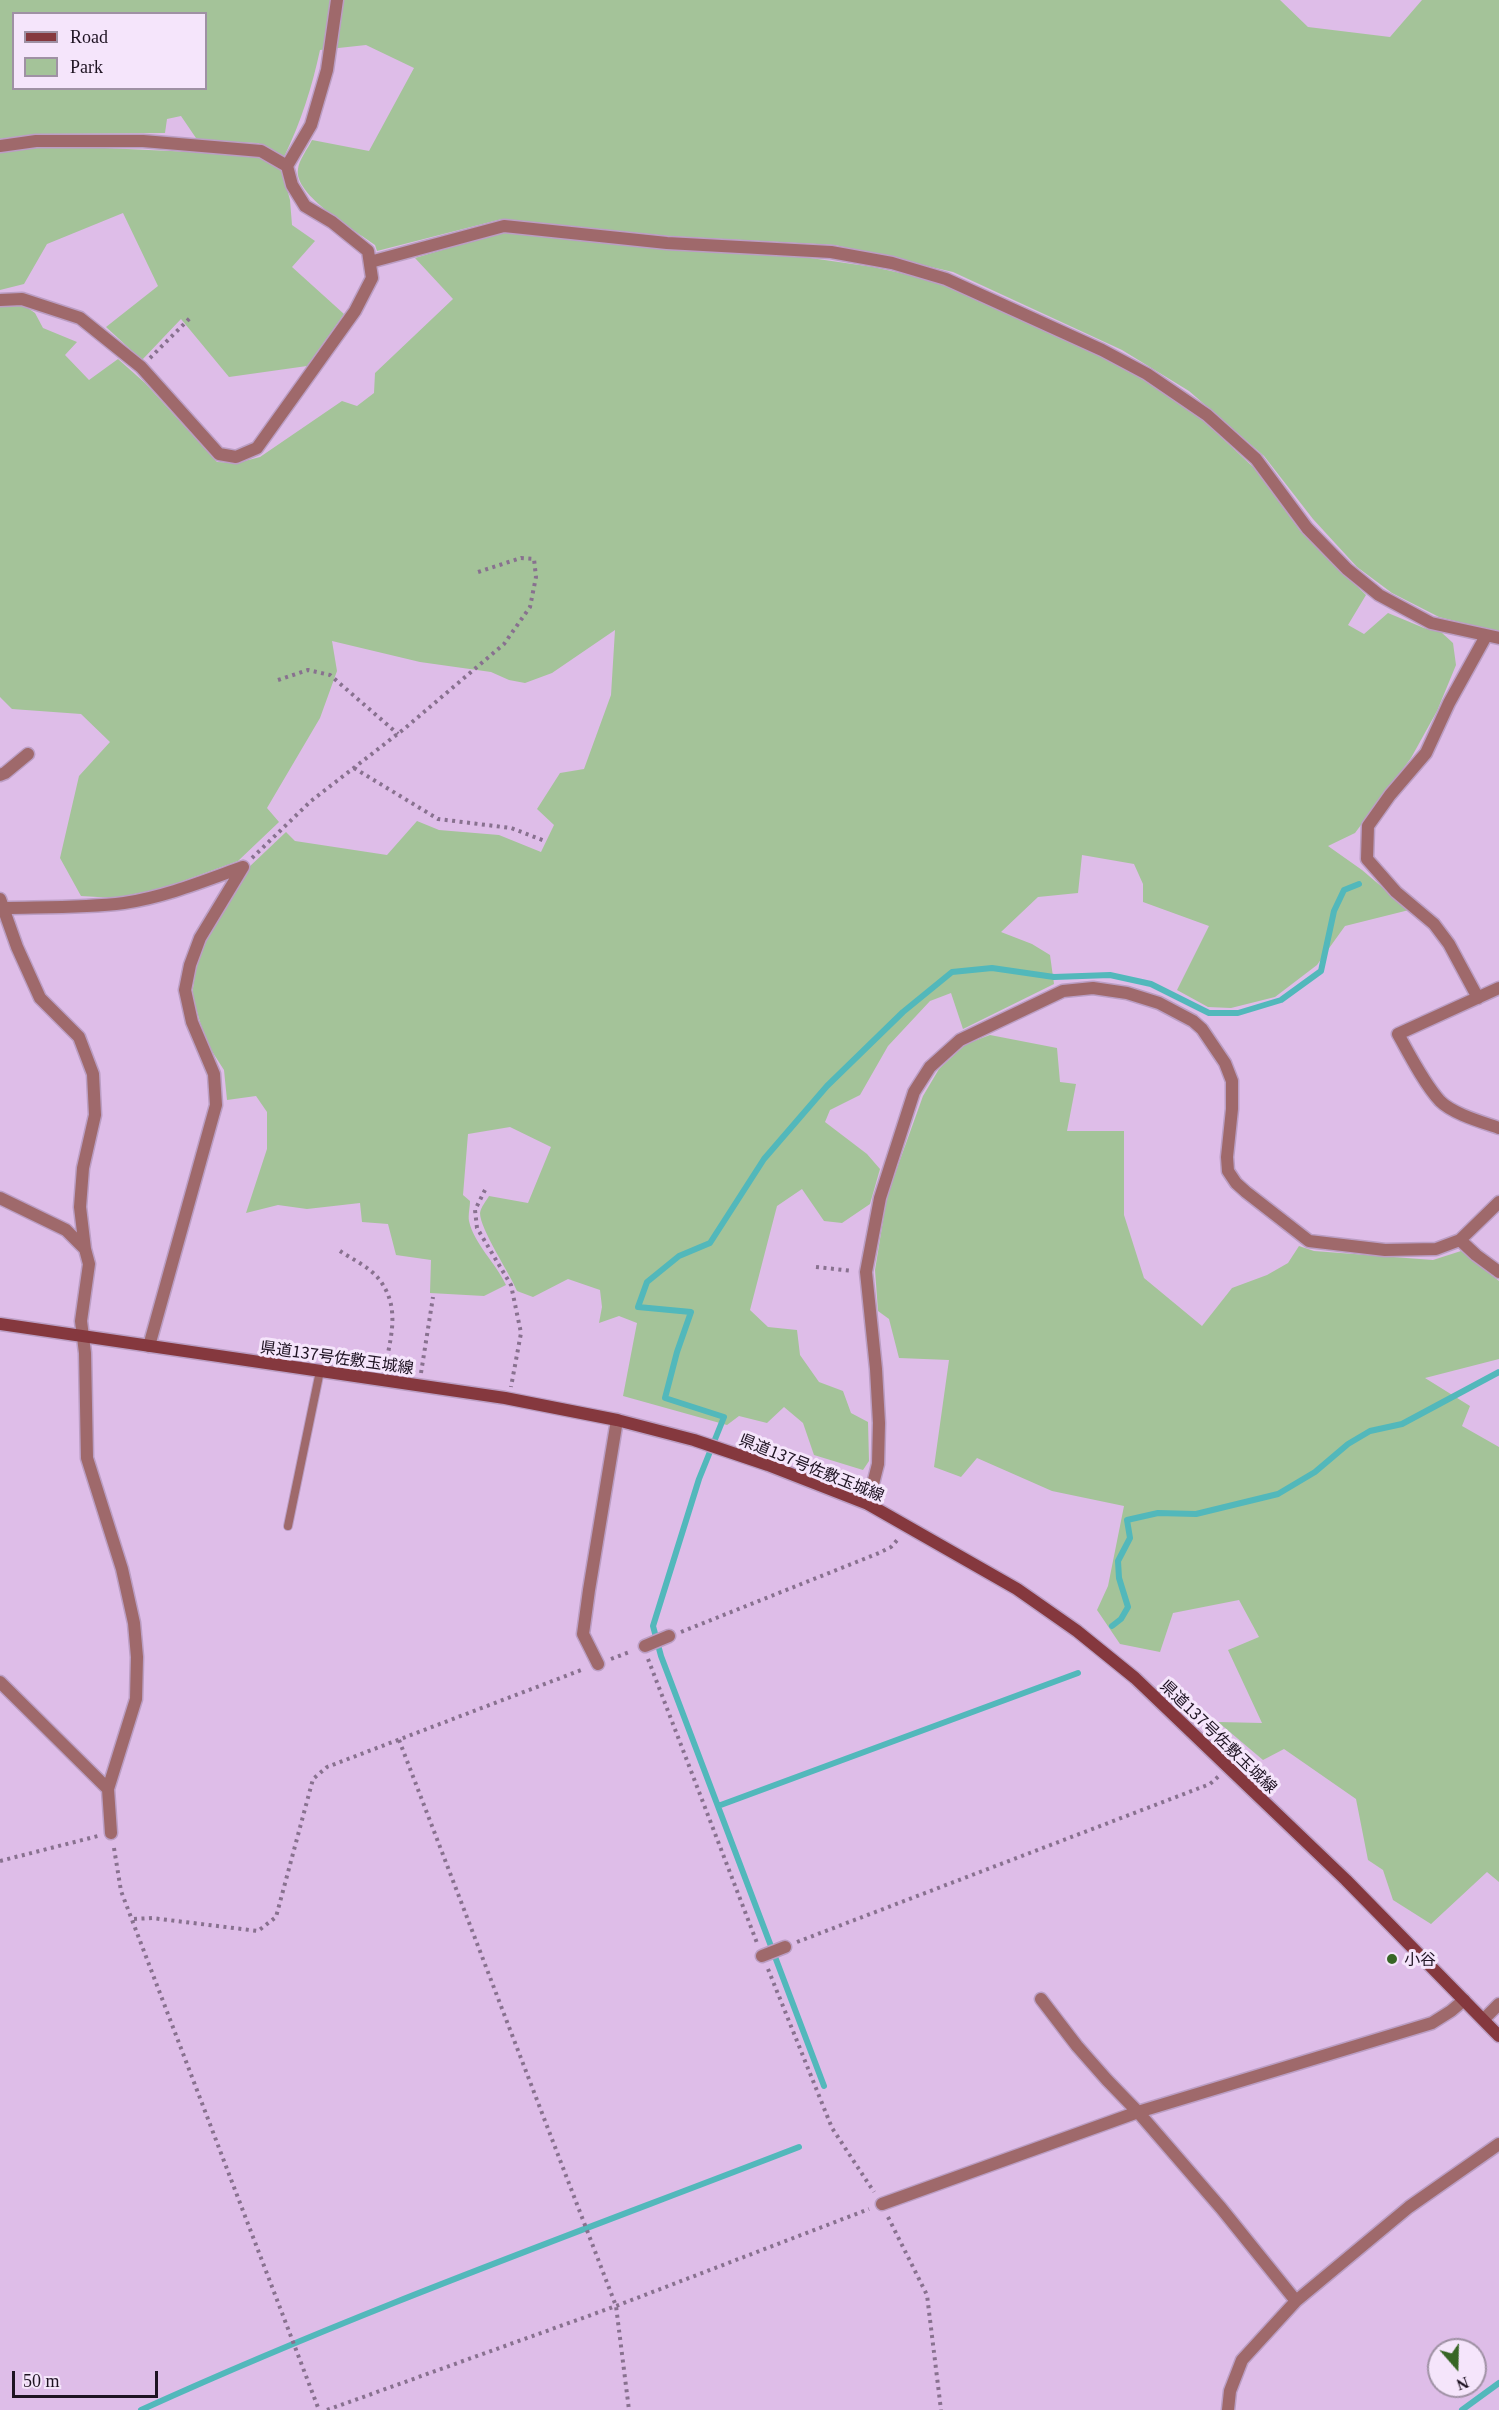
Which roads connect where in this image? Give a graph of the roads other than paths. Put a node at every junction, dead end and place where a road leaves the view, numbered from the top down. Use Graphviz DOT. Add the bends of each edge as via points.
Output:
graph roads {
  1 [pos="337,0"];
  2 [pos="0,146"];
  3 [pos="287,166"];
  4 [pos="369,262"];
  5 [pos="0,300"];
  6 [pos="1493,637"];
  7 [pos="28,754"];
  8 [pos="0,775"];
  9 [pos="2,904"];
  10 [pos="1499,988"];
  11 [pos="1478,998"];
  12 [pos="1499,1128"];
  13 [pos="0,1198"];
  14 [pos="1499,1202"];
  15 [pos="1460,1240"];
  16 [pos="85,1249"];
  17 [pos="1499,1272"];
  18 [pos="0,1324"];
  19 [pos="81,1336"];
  20 [pos="150,1346"];
  21 [pos="320,1371"];
  22 [pos="617,1420"];
  23 [pos="868,1504"];
  24 [pos="288,1526"];
  25 [pos="669,1636"];
  26 [pos="644,1646"];
  27 [pos="598,1664"];
  28 [pos="0,1682"];
  29 [pos="108,1789"];
  30 [pos="111,1833"];
  31 [pos="785,1947"];
  32 [pos="763,1955"];
  33 [pos="1041,1999"];
  34 [pos="1464,2000"];
  35 [pos="1499,2004"];
  36 [pos="1484,2019"];
  37 [pos="1499,2036"];
  38 [pos="1138,2112"];
  39 [pos="1499,2144"];
  40 [pos="882,2204"];
  41 [pos="1296,2301"];
  42 [pos="1228,2410"];
  1 -- 3 [label="street" via="327,70 311,125"];
  2 -- 3 [label="street" via="36,141 143,141 261,150"];
  3 -- 4 [label="street" via="292,186 305,206 368,250"];
  4 -- 5 [label="street" via="372,278 355,311 257,448 236,457 219,454 141,367 80,318 22,299"];
  4 -- 6 [label="street" via="504,226 667,243 831,252 892,263 946,279 1092,345 1148,375 1207,415 1256,459 1307,528 1379,595 1431,623"];
  6 -- 11 [label="street" via="1449,703 1426,753 1368,826 1367,859 1396,892 1434,924"];
  7 -- 8 [label="street"];
  9 -- 16 [label="street" via="39,998 79,1037 93,1074 95,1115 83,1168 80,1207"];
  9 -- 20 [label="street" via="71,907 126,902 175,891 243,867 200,938 188,974 185,990 192,1022 214,1074 216,1105"];
  10 -- 11 [label="street"];
  11 -- 12 [label="street" via="1398,1034 1441,1102"];
  13 -- 16 [label="street" via="66,1230"];
  14 -- 15 [label="street"];
  15 -- 17 [label="street"];
  15 -- 23 [label="street" via="1437,1249 1385,1250 1309,1241 1246,1192 1228,1171 1232,1081 1202,1029 1159,1003 1127,993 1093,988 1063,992 960,1040 930,1067 914,1092 880,1198 866,1272 879,1423 878,1464"];
  16 -- 19 [label="street" via="89,1264"];
  18 -- 19 [label="main road, 県道137号佐敷玉城線"];
  19 -- 20 [label="main road, 県道137号佐敷玉城線"];
  19 -- 29 [label="street" via="85,1353 87,1458 122,1569 137,1657 135,1699"];
  20 -- 21 [label="main road, 県道137号佐敷玉城線"];
  21 -- 22 [label="main road, 県道137号佐敷玉城線" via="509,1399"];
  21 -- 24 [label="lane"];
  22 -- 23 [label="main road, 県道137号佐敷玉城線" via="724,1450"];
  22 -- 27 [label="street" via="583,1634"];
  23 -- 34 [label="main road, 県道137号佐敷玉城線" via="1017,1589 1077,1630 1135,1678 1346,1880"];
  25 -- 26 [label="street"];
  28 -- 29 [label="street"];
  29 -- 30 [label="street"];
  31 -- 32 [label="street"];
  33 -- 38 [label="street" via="1085,2055"];
  34 -- 36 [label="main road, 県道137号佐敷玉城線"];
  34 -- 38 [label="street" via="1432,2024"];
  35 -- 36 [label="street"];
  36 -- 37 [label="main road, 県道137号佐敷玉城線"];
  38 -- 40 [label="street"];
  38 -- 41 [label="street"];
  39 -- 41 [label="street" via="1409,2207"];
  41 -- 42 [label="street" via="1242,2360 1230,2391"];
}
